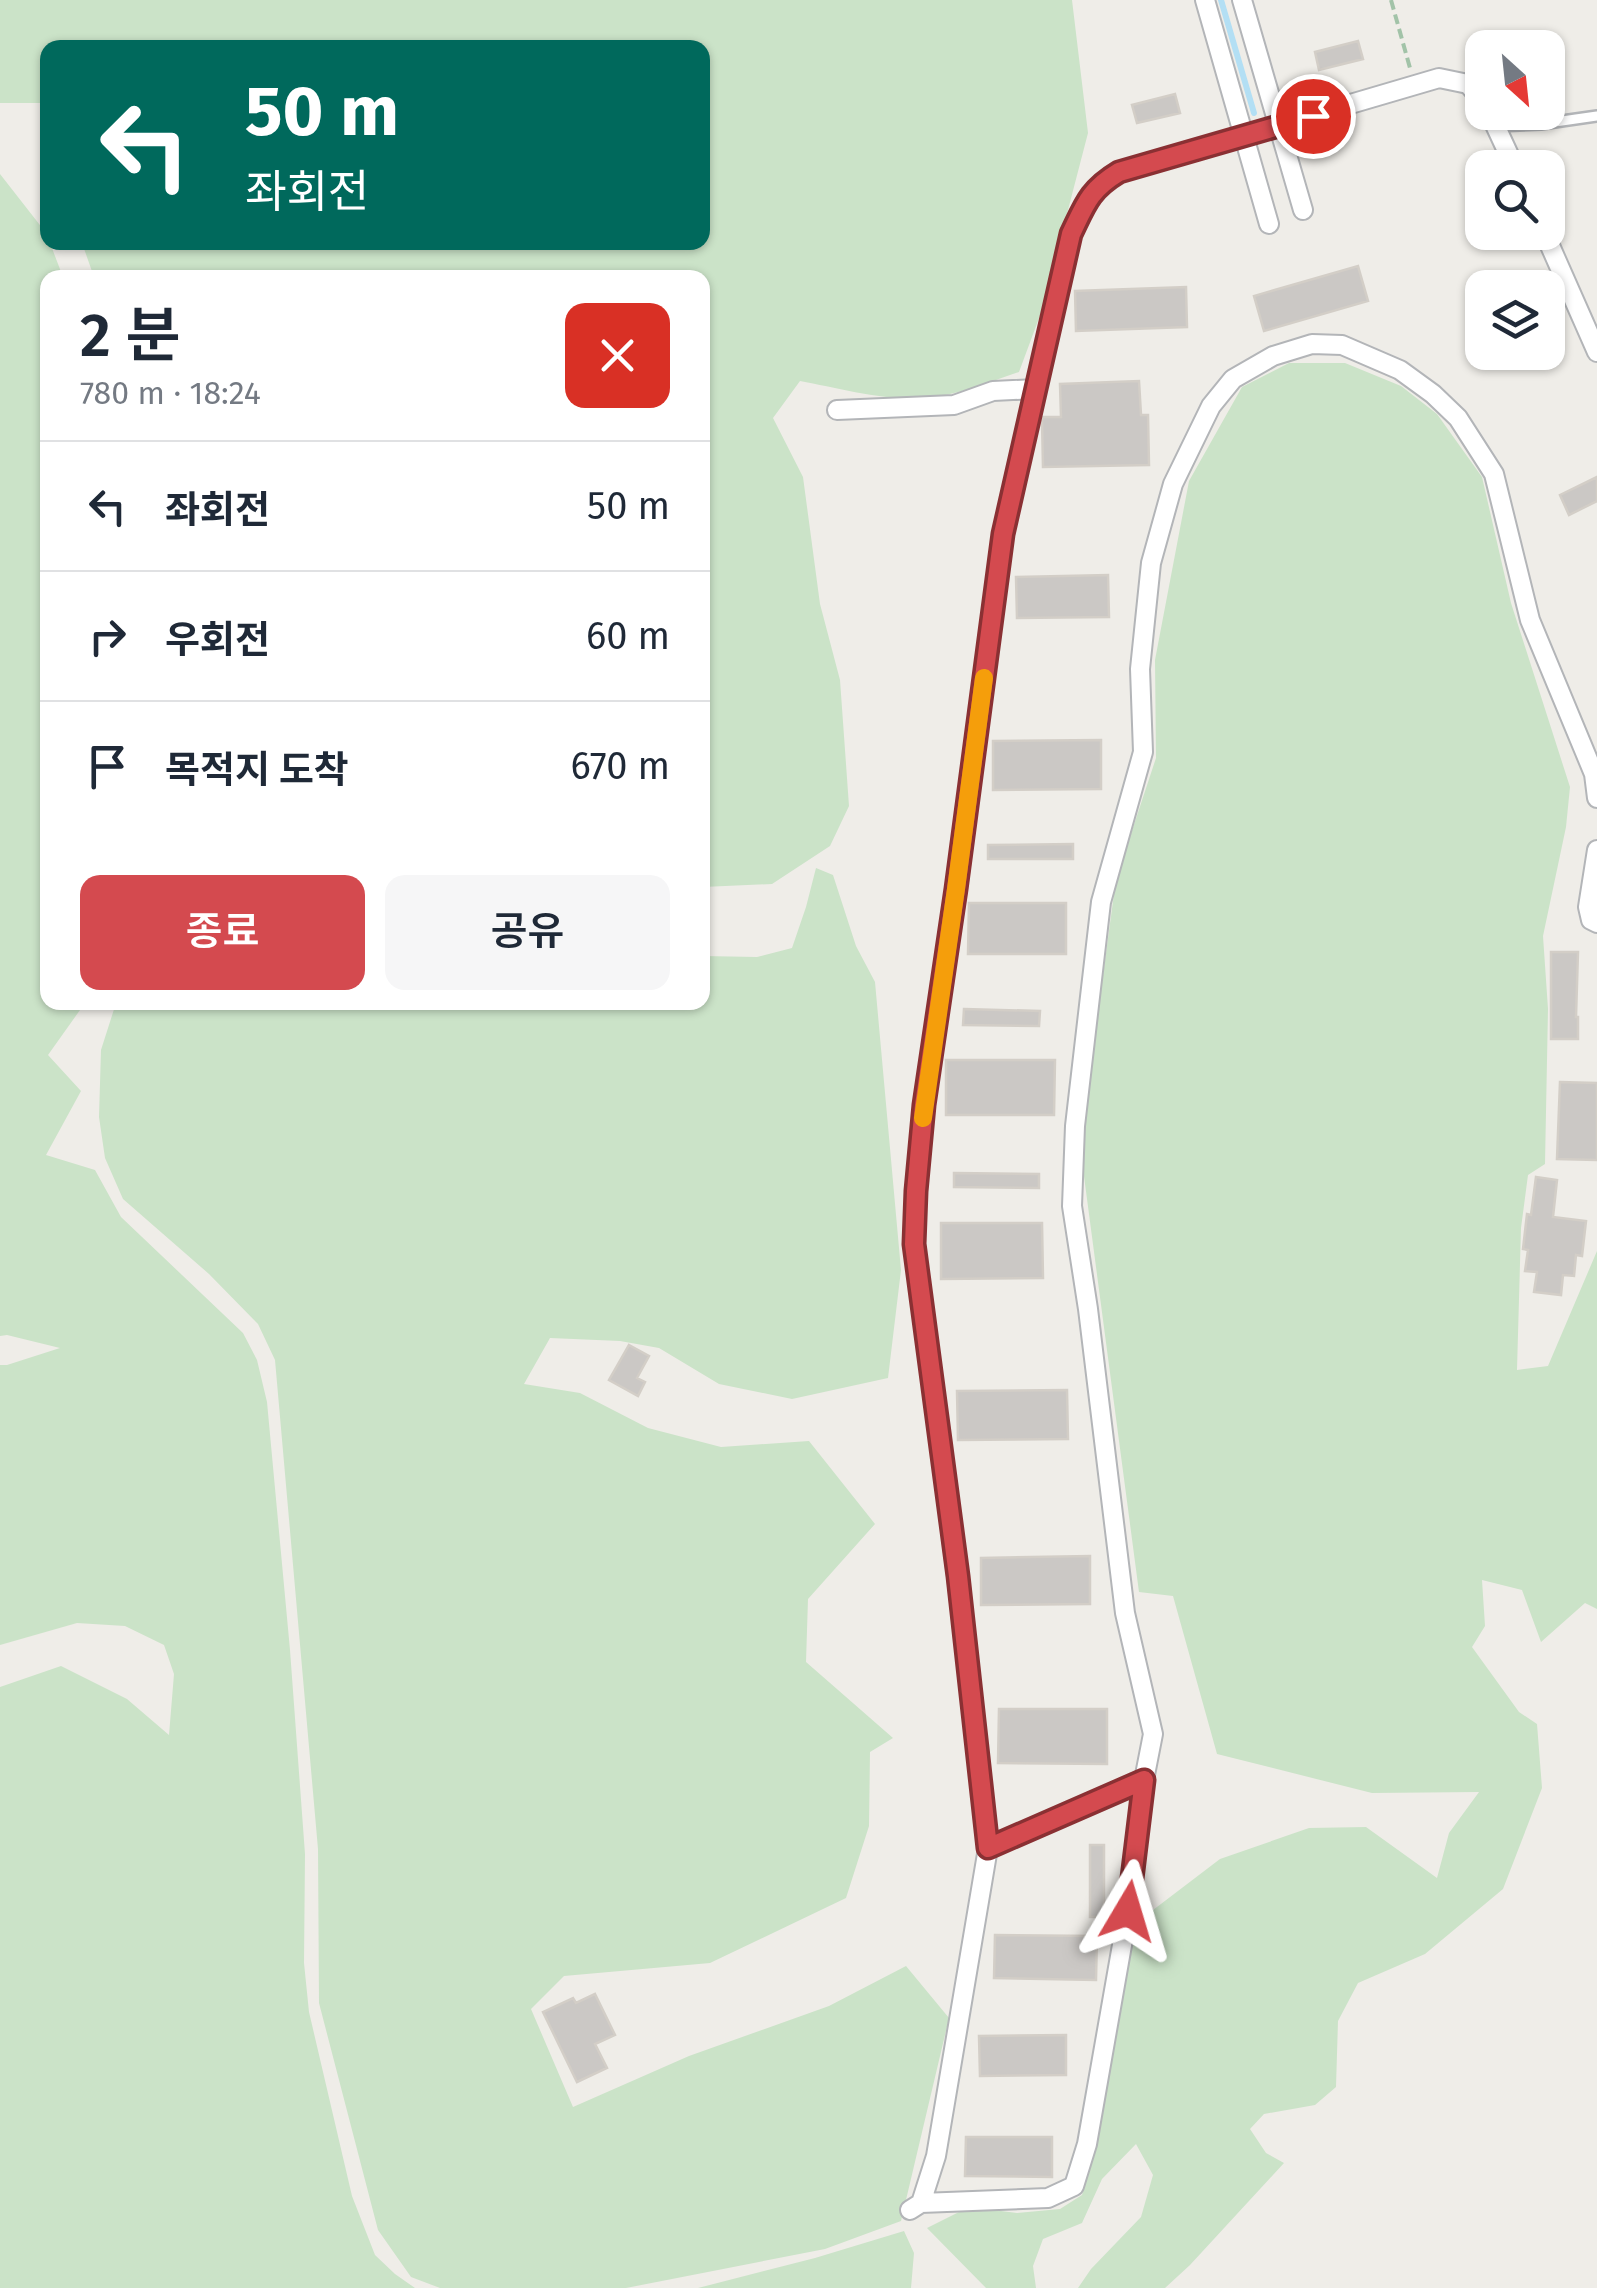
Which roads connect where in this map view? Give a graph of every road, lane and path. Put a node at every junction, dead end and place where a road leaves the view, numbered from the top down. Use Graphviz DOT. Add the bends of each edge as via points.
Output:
graph roads {
  1 [pos="1205,0"];
  2 [pos="1242,0"];
  3 [pos="1391,0"];
  4 [pos="1465,83"];
  5 [pos="1416,85"];
  6 [pos="1597,116"];
  7 [pos="1565,120"];
  8 [pos="1279,126"];
  9 [pos="1244,136"];
  10 [pos="1303,210"];
  11 [pos="1269,224"];
  12 [pos="1552,250"];
  13 [pos="1597,352"];
  14 [pos="1036,389"];
  15 [pos="837,410"];
  16 [pos="1597,798"];
  17 [pos="1597,850"];
  18 [pos="1597,923"];
  19 [pos="1144,1780"];
  20 [pos="988,1848"];
  1 -- 9 [label="street"];
  2 -- 8 [label="street"];
  3 -- 5 [label="path"];
  4 -- 5 [label="street" via="1439,78"];
  5 -- 8 [label="street"];
  6 -- 7 [label="lane"];
  8 -- 9 [label="street"];
  8 -- 10 [label="street"];
  9 -- 11 [label="street"];
  9 -- 14 [label="street" via="1119,172 1099,184 1071,234"];
  12 -- 13 [label="street"];
  14 -- 15 [label="street" via="993,391 954,406"];
  14 -- 20 [label="street" via="1003,534 924,1105 914,1244"];
  16 -- 19 [label="street" via="1594,774 1530,620 1494,474 1458,418 1400,370 1342,345 1312,344 1233,378 1211,406 1173,484 1151,563 1140,669 1143,752 1102,902 1075,1126 1072,1206 1125,1613 1153,1734"];
  17 -- 18 [label="street" via="1588,907"];
  19 -- 20 [label="street"];
  19 -- 20 [label="street" via="1128,1911 1074,2186 1048,2198 915,2207 936,2156"];
}
